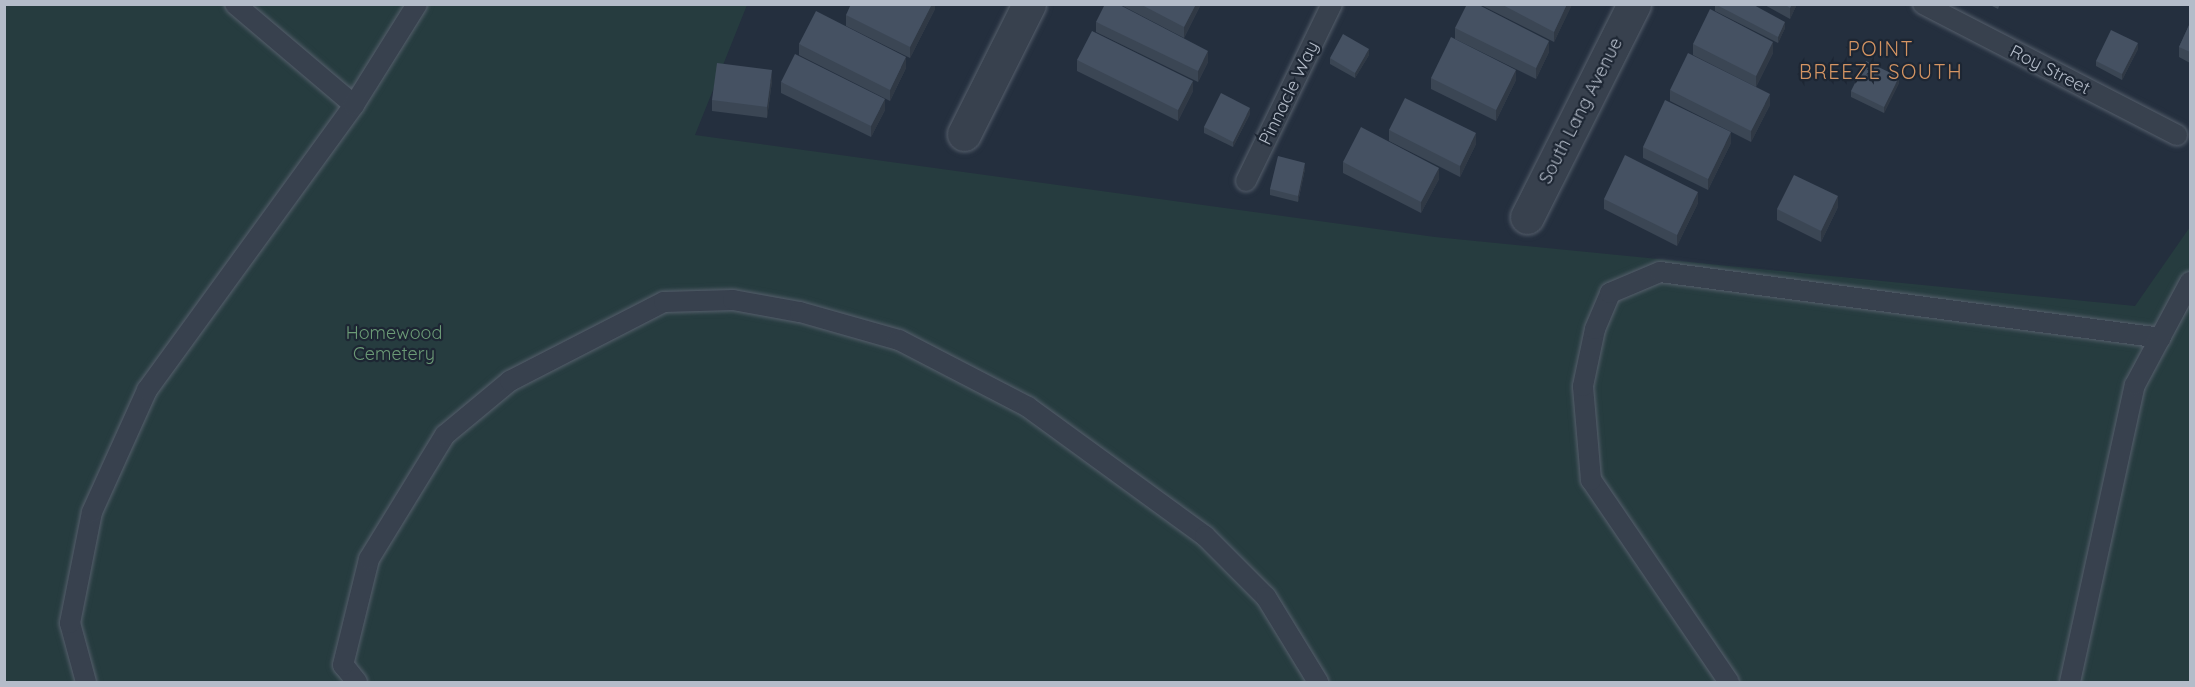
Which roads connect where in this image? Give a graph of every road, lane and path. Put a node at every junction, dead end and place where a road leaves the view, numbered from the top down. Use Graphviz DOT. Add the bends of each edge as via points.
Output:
graph roads {
  1 [pos="235,4"];
  2 [pos="417,4"];
  3 [pos="1029,4"];
  4 [pos="1332,4"];
  5 [pos="1634,4"];
  6 [pos="1923,4"];
  7 [pos="354,105"];
  8 [pos="964,134"];
  9 [pos="2177,135"];
  10 [pos="1246,181"];
  11 [pos="1527,217"];
  12 [pos="2190,282"];
  13 [pos="2161,338"];
  14 [pos="86,682"];
  15 [pos="357,682"];
  16 [pos="1318,682"];
  17 [pos="1729,682"];
  18 [pos="2070,682"];
  1 -- 7 [label="lane"];
  2 -- 7 [label="lane"];
  3 -- 8 [label="street"];
  4 -- 10 [label="lane, Pinnacle Way"];
  5 -- 11 [label="street, South Lang Avenue"];
  6 -- 9 [label="lane, Roy Street"];
  7 -- 14 [label="lane" via="147,390 92,512 70,623"];
  12 -- 13 [label="lane"];
  13 -- 17 [label="lane" via="1660,272 1610,293 1595,329 1583,386 1591,480"];
  13 -- 18 [label="lane" via="2136,385"];
  15 -- 16 [label="lane" via="343,665 369,558 445,435 510,381 664,302 733,300 800,312 899,340 1028,407 1205,536 1266,597"];
}
